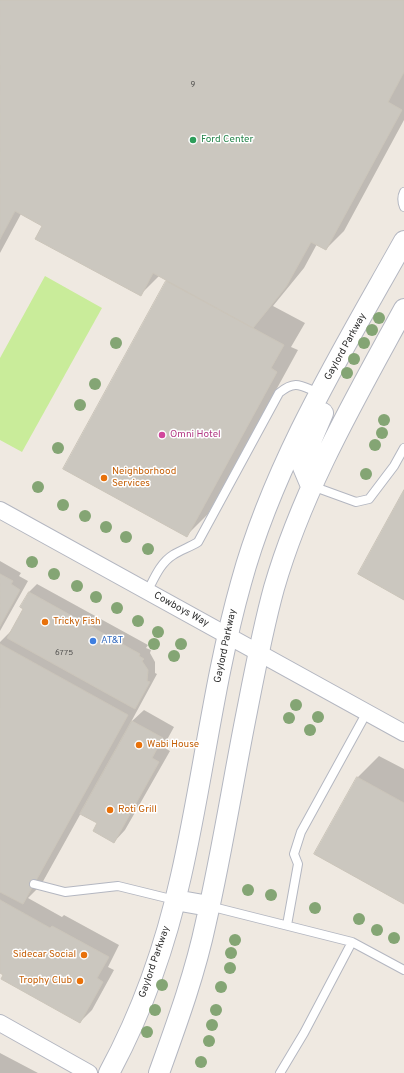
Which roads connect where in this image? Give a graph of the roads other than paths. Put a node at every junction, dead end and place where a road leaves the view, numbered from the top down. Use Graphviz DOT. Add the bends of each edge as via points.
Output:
graph roads {
  1 [pos="404,192"];
  2 [pos="404,207"];
  3 [pos="401,253"];
  4 [pos="404,309"];
  5 [pos="320,393"];
  6 [pos="404,448"];
  7 [pos="311,486"];
  8 [pos="0,510"];
  9 [pos="147,592"];
  10 [pos="228,636"];
  11 [pos="258,652"];
  12 [pos="367,712"];
  13 [pos="404,732"];
  14 [pos="34,884"];
  15 [pos="175,900"];
  16 [pos="210,906"];
  17 [pos="287,925"];
  18 [pos="352,942"];
  19 [pos="404,970"];
  20 [pos="0,1024"];
  21 [pos="89,1073"];
  22 [pos="109,1073"];
  23 [pos="159,1073"];
  24 [pos="280,1073"];
  1 -- 2 [label="lane"];
  3 -- 5 [label="street, Gaylord Parkway"];
  4 -- 7 [label="street"];
  5 -- 7 [label="street" via="327,400 326,407 306,453 303,467"];
  5 -- 9 [label="lane" via="297,384 288,385 279,393 198,542 173,555 162,565"];
  5 -- 10 [label="street, Gaylord Parkway" via="267,505 242,579"];
  6 -- 7 [label="lane" via="369,499 356,502"];
  7 -- 11 [label="street" via="279,573"];
  8 -- 9 [label="street, Cowboys Way"];
  9 -- 10 [label="street, Cowboys Way"];
  10 -- 11 [label="street, Cowboys Way"];
  10 -- 15 [label="street, Gaylord Parkway"];
  11 -- 12 [label="street, Cowboys Way"];
  11 -- 16 [label="street"];
  12 -- 13 [label="street, Cowboys Way"];
  12 -- 17 [label="lane" via="301,832 294,854 298,864"];
  14 -- 15 [label="lane" via="65,892 118,886"];
  15 -- 16 [label="street"];
  15 -- 22 [label="street, Gaylord Parkway" via="145,993 131,1029"];
  16 -- 17 [label="lane"];
  16 -- 23 [label="street" via="188,991"];
  17 -- 18 [label="lane"];
  18 -- 19 [label="lane"];
  18 -- 24 [label="lane"];
  20 -- 21 [label="street"];
}
